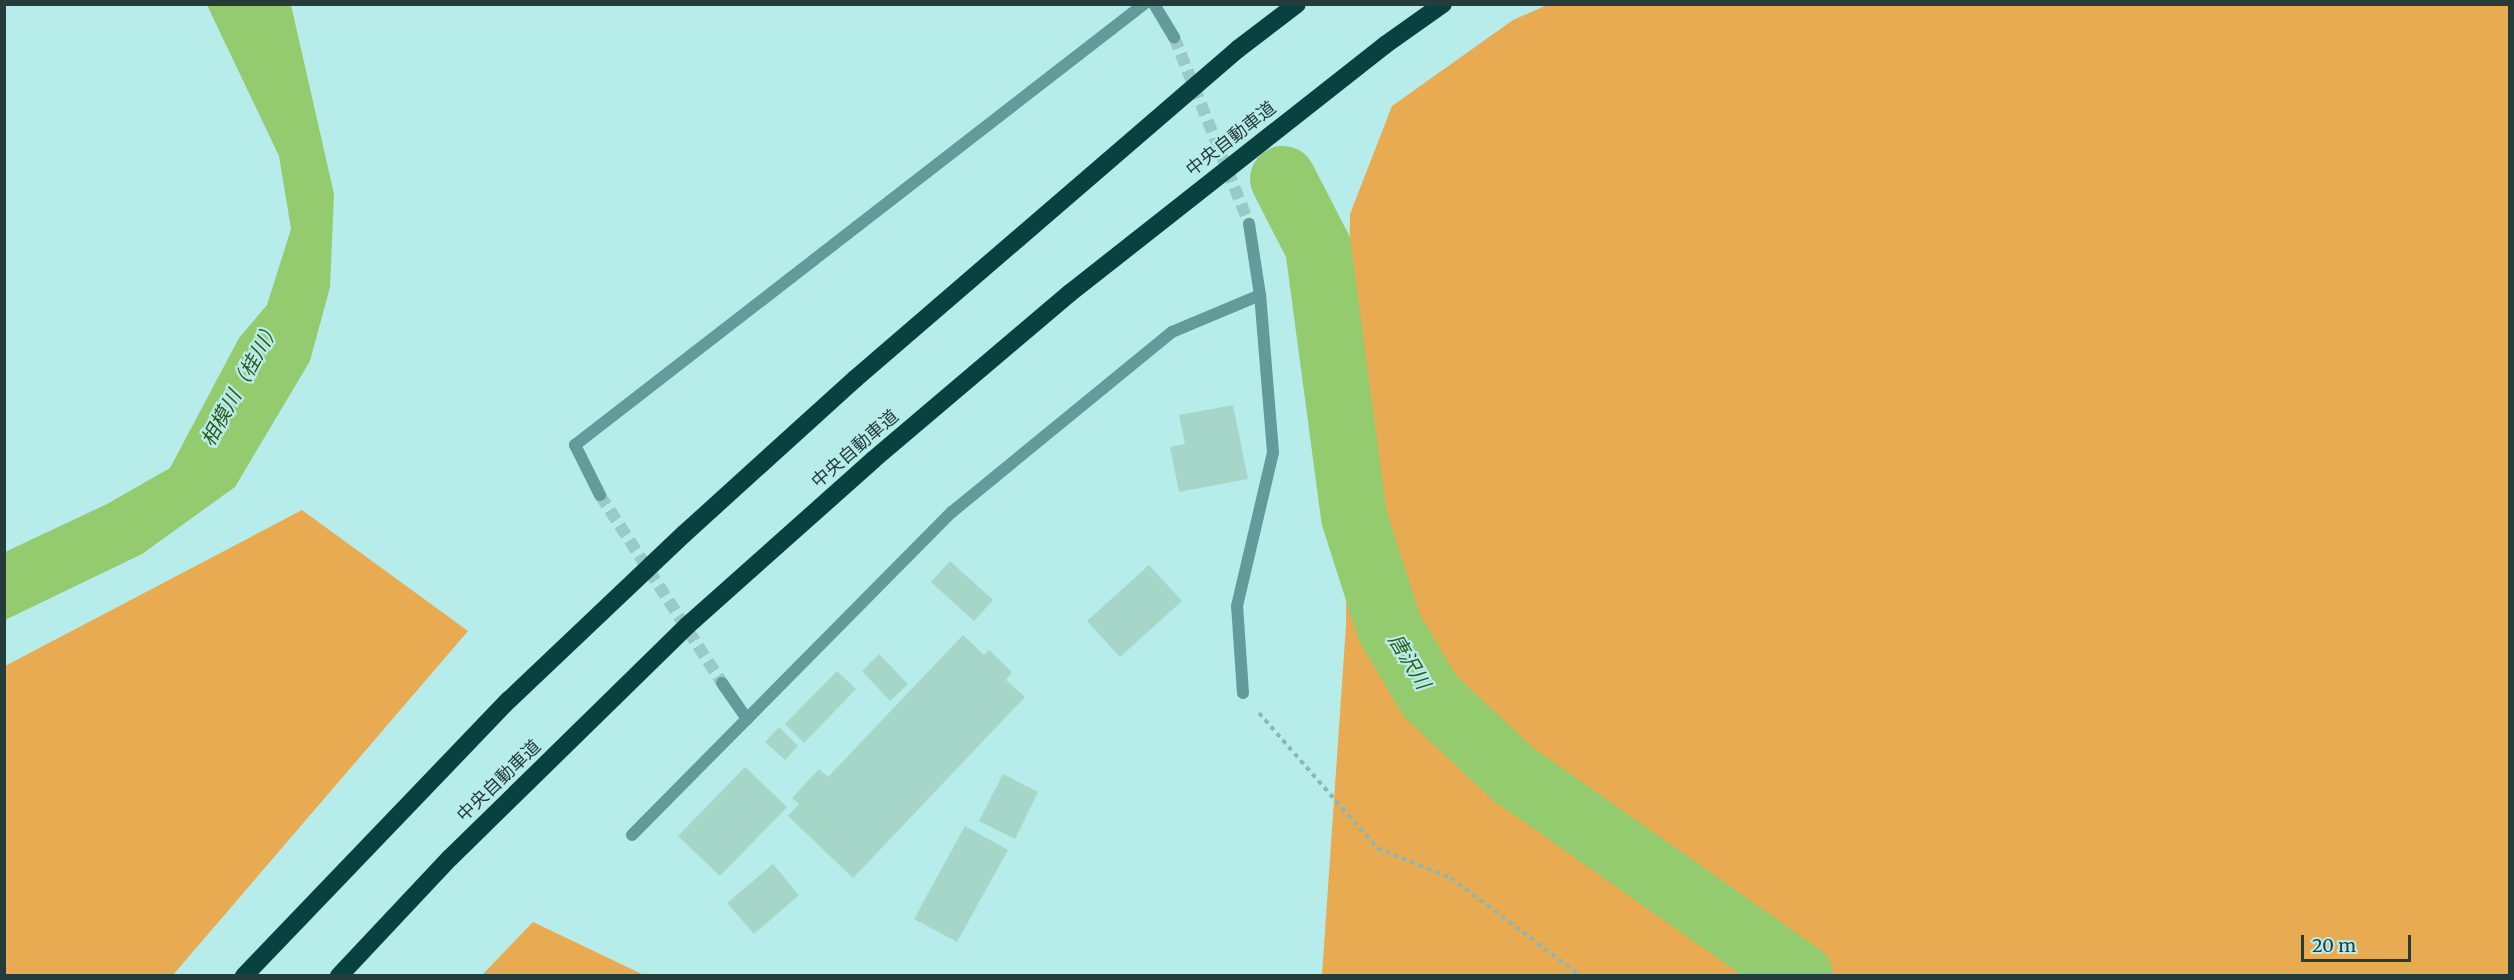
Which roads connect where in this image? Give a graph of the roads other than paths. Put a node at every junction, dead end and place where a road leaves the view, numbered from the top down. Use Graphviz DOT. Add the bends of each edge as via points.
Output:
graph roads {
  1 [pos="1144,4"];
  2 [pos="1154,4"];
  3 [pos="1297,4"];
  4 [pos="1443,4"];
  5 [pos="1174,37"];
  6 [pos="1249,224"];
  7 [pos="1260,295"];
  8 [pos="600,495"];
  9 [pos="722,683"];
  10 [pos="1243,693"];
  11 [pos="747,719"];
  12 [pos="632,835"];
  13 [pos="244,975"];
  14 [pos="339,975"];
  1 -- 8 [label="street" via="575,445"];
  2 -- 5 [label="street"];
  3 -- 13 [label="highway" via="1238,49 864,371 684,534 509,700"];
  4 -- 14 [label="highway, 中央自動車道" via="1385,45 1070,293 873,460 688,625 450,858"];
  6 -- 7 [label="street"];
  7 -- 10 [label="street" via="1273,452 1237,606"];
  7 -- 11 [label="street" via="1172,332 952,512"];
  9 -- 11 [label="street"];
  11 -- 12 [label="street"];
}
